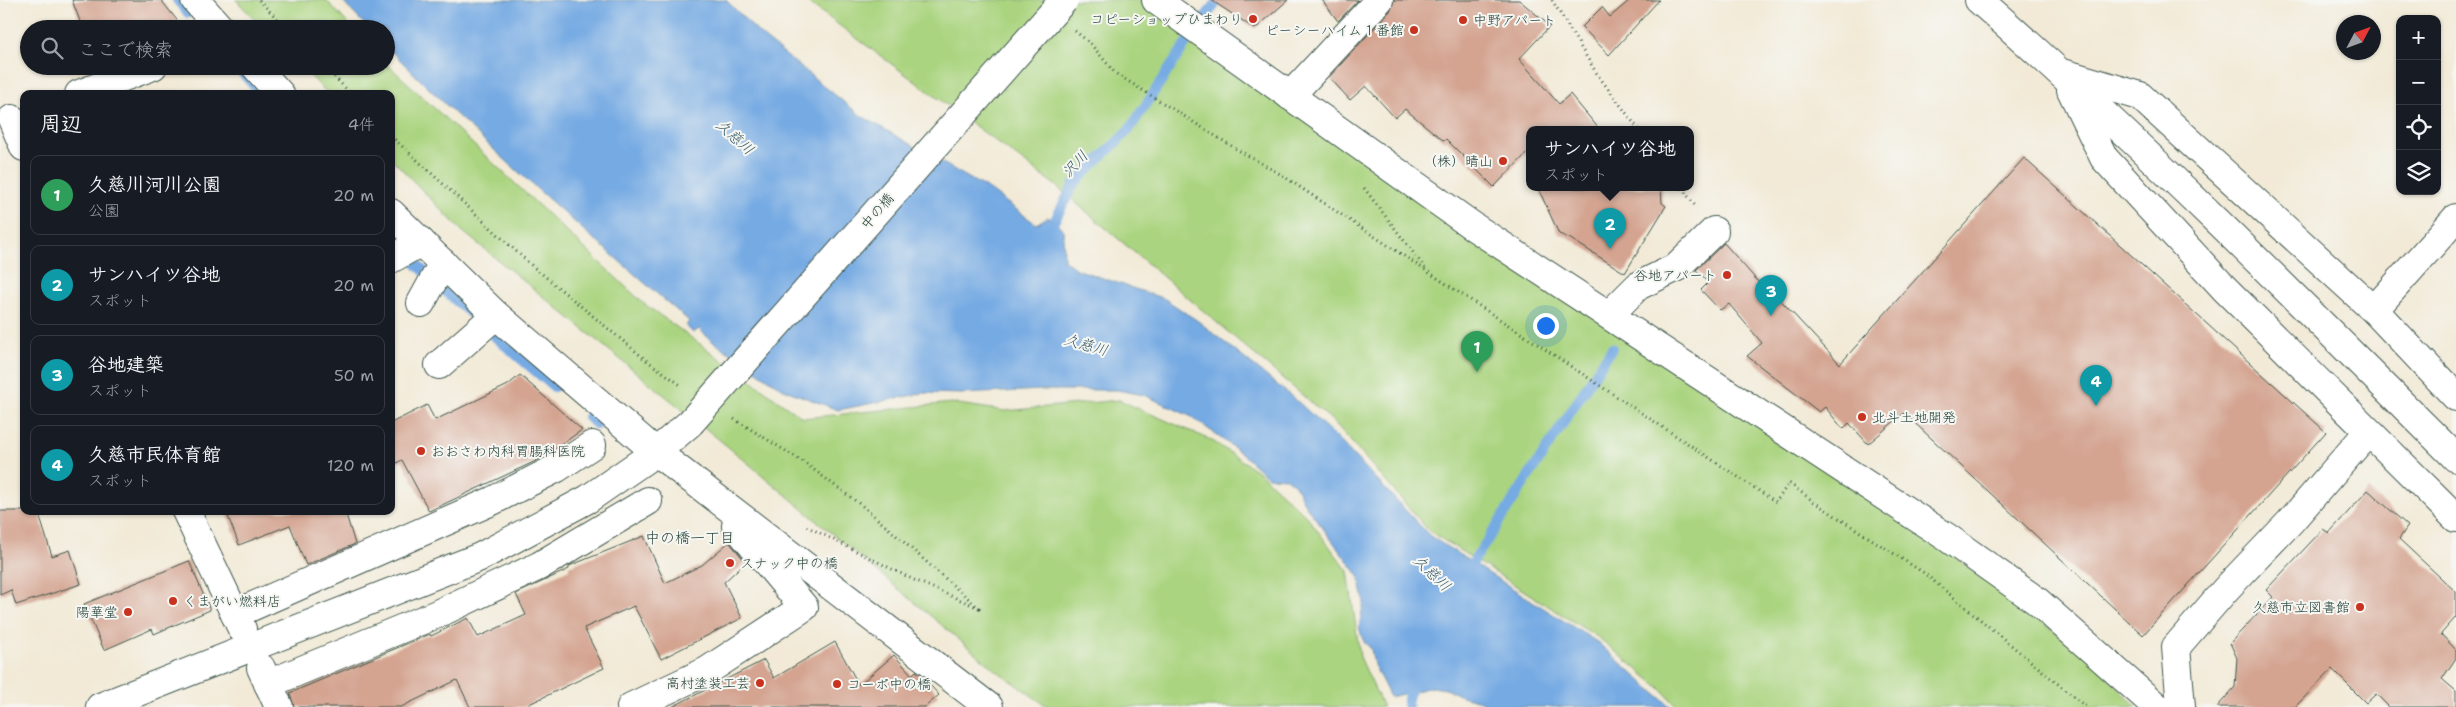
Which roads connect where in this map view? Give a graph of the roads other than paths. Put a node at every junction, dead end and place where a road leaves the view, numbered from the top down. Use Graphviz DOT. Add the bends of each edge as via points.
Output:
graph roads {
  1 [pos="195,0"];
  2 [pos="1156,0"];
  3 [pos="1379,0"];
  4 [pos="1979,0"];
  5 [pos="1065,12"];
  6 [pos="213,20"];
  7 [pos="2062,73"];
  8 [pos="129,75"];
  9 [pos="263,75"];
  10 [pos="90,90"];
  11 [pos="276,90"];
  12 [pos="1290,96"];
  13 [pos="12,119"];
  14 [pos="20,138"];
  15 [pos="395,218"];
  16 [pos="2456,218"];
  17 [pos="1714,231"];
  18 [pos="421,242"];
  19 [pos="395,256"];
  20 [pos="443,263"];
  21 [pos="421,303"];
  22 [pos="2374,310"];
  23 [pos="496,315"];
  24 [pos="1608,315"];
  25 [pos="439,364"];
  26 [pos="2456,398"];
  27 [pos="2368,432"];
  28 [pos="592,445"];
  29 [pos="656,452"];
  30 [pos="2456,458"];
  31 [pos="697,483"];
  32 [pos="648,502"];
  33 [pos="188,515"];
  34 [pos="2456,518"];
  35 [pos="235,614"];
  36 [pos="251,648"];
  37 [pos="274,696"];
  38 [pos="100,707"];
  39 [pos="631,707"];
  40 [pos="989,707"];
  41 [pos="2157,707"];
  42 [pos="2181,707"];
  1 -- 6 [label="street"];
  2 -- 12 [label="street"];
  3 -- 12 [label="street"];
  4 -- 7 [label="street"];
  5 -- 29 [label="street, 中の橋, bridge" via="690,423"];
  7 -- 22 [label="street" via="2140,96"];
  7 -- 27 [label="street" via="2104,158 2225,289"];
  7 -- 30 [label="street" via="2193,196"];
  8 -- 10 [label="street"];
  9 -- 11 [label="street"];
  12 -- 24 [label="street" via="1474,227"];
  13 -- 14 [label="street"];
  15 -- 18 [label="street"];
  16 -- 22 [label="street"];
  17 -- 24 [label="street" via="1677,267 1638,286"];
  18 -- 19 [label="street"];
  18 -- 20 [label="street"];
  20 -- 21 [label="street"];
  20 -- 23 [label="street"];
  22 -- 26 [label="street"];
  23 -- 25 [label="street"];
  23 -- 29 [label="street"];
  24 -- 41 [label="street" via="2029,595"];
  27 -- 34 [label="street"];
  27 -- 42 [label="street" via="2176,647"];
  28 -- 35 [label="street" via="557,468 492,501"];
  29 -- 31 [label="street"];
  29 -- 36 [label="street, 中の橋" via="588,499 480,558"];
  31 -- 39 [label="street" via="804,607 707,671"];
  31 -- 40 [label="street"];
  32 -- 37 [label="street" via="539,566"];
  33 -- 35 [label="street"];
  35 -- 36 [label="street"];
  36 -- 37 [label="street"];
  36 -- 38 [label="street, 中の橋"];
}
